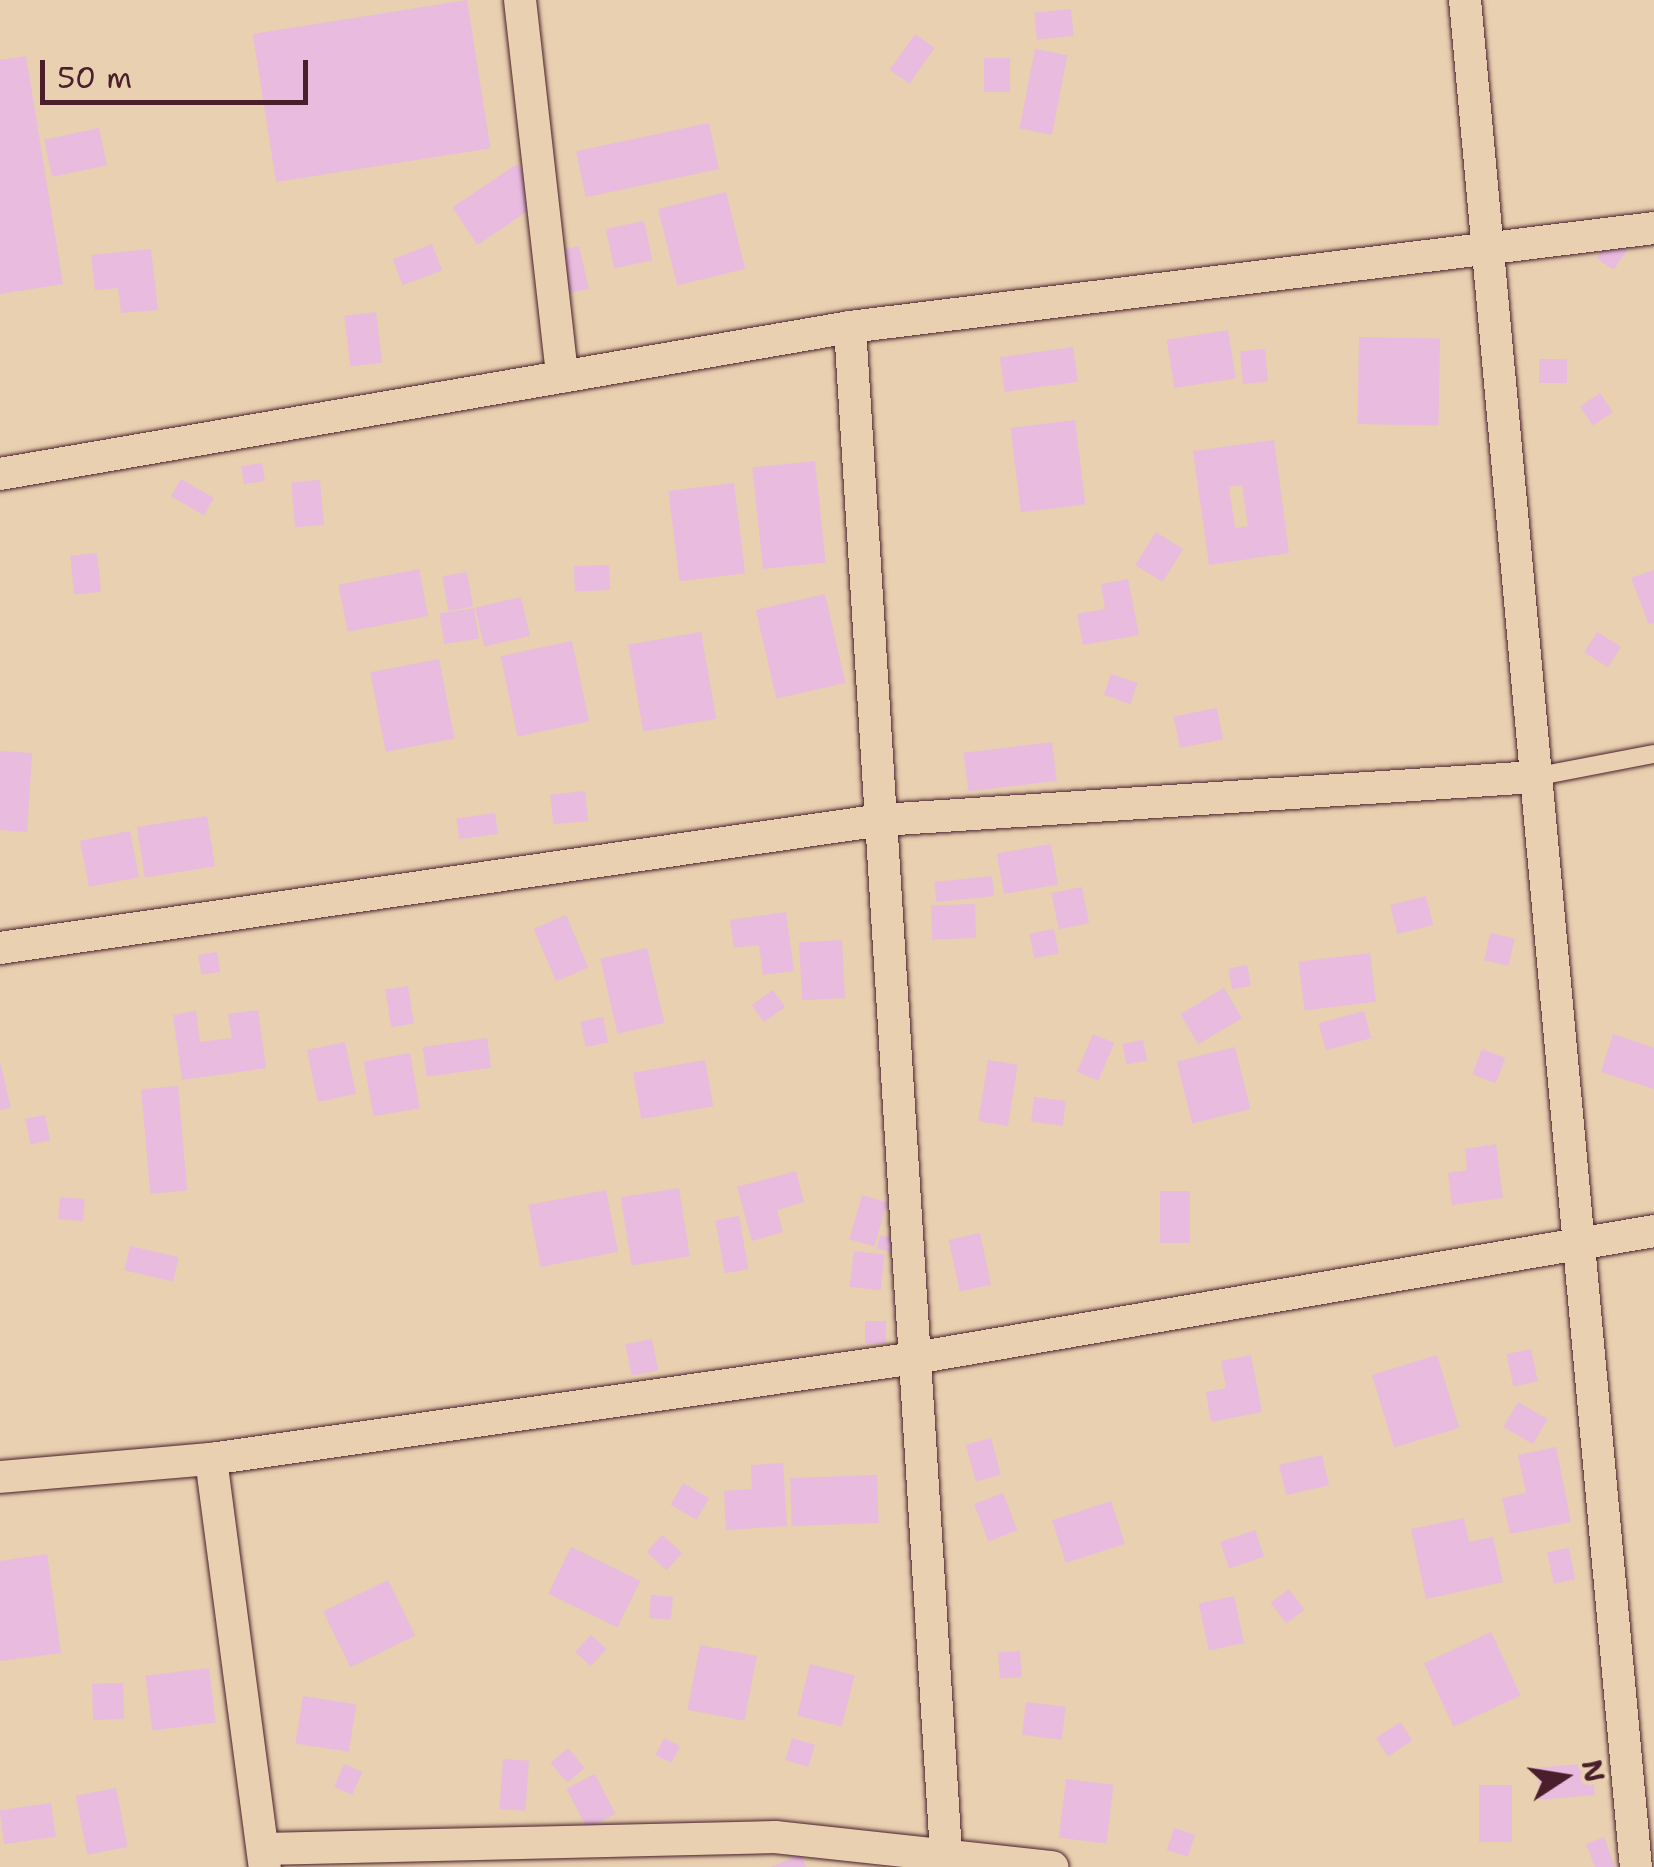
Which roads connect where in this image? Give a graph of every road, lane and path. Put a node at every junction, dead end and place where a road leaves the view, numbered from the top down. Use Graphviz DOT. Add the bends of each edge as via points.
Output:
graph roads {
  1 [pos="520,0"];
  2 [pos="1465,0"];
  3 [pos="1654,228"];
  4 [pos="1487,251"];
  5 [pos="850,327"];
  6 [pos="562,378"];
  7 [pos="0,474"];
  8 [pos="1654,754"];
  9 [pos="1534,777"];
  10 [pos="882,820"];
  11 [pos="0,948"];
  12 [pos="1654,1231"];
  13 [pos="1579,1244"];
  14 [pos="915,1358"];
  15 [pos="211,1459"];
  16 [pos="0,1476"];
  17 [pos="264,1858"];
  18 [pos="947,1859"];
  19 [pos="1052,1867"];
  20 [pos="1636,1867"];
  1 -- 6 [label="street"];
  2 -- 4 [label="street"];
  3 -- 4 [label="street"];
  4 -- 5 [label="street"];
  4 -- 9 [label="street"];
  5 -- 6 [label="street"];
  5 -- 10 [label="street"];
  6 -- 7 [label="street"];
  8 -- 9 [label="lane"];
  9 -- 10 [label="street"];
  9 -- 13 [label="street"];
  10 -- 11 [label="street"];
  10 -- 14 [label="street"];
  12 -- 13 [label="street"];
  13 -- 14 [label="street"];
  13 -- 20 [label="street"];
  14 -- 15 [label="street"];
  14 -- 18 [label="street"];
  15 -- 16 [label="street"];
  15 -- 17 [label="street"];
  17 -- 18 [label="street" via="775,1836"];
  18 -- 19 [label="street"];
}
